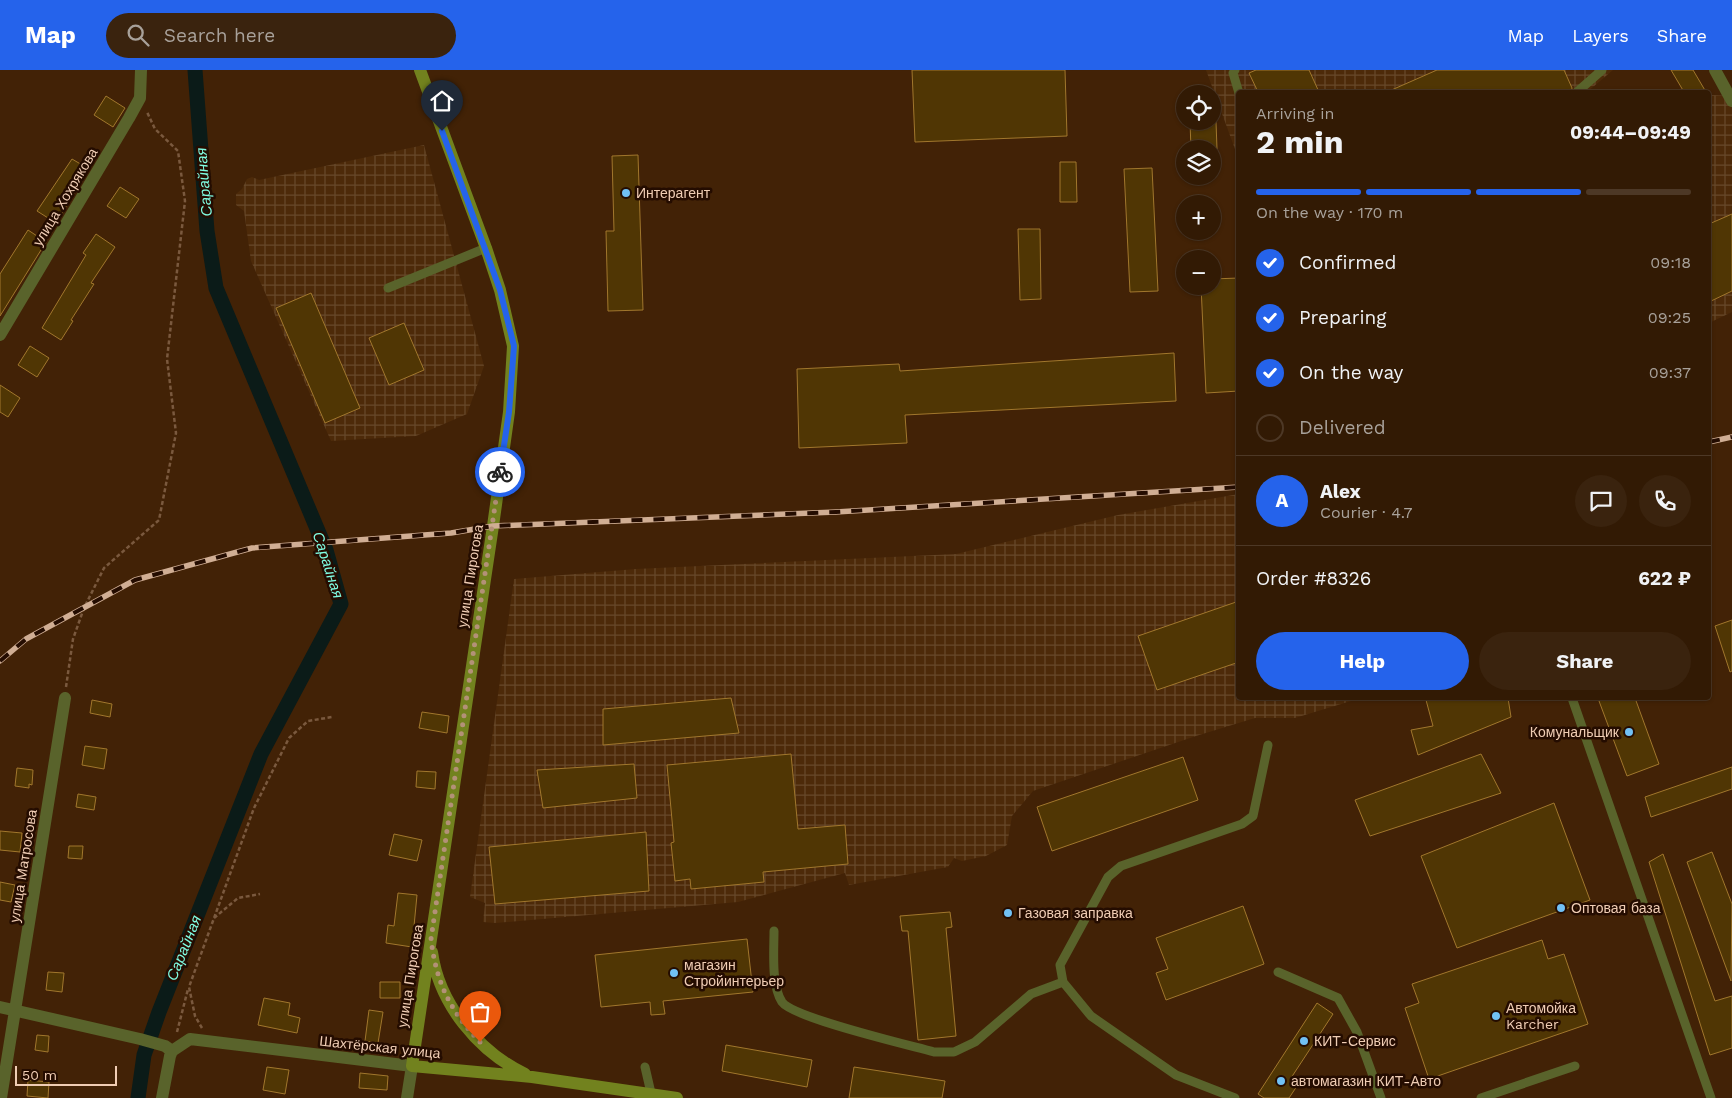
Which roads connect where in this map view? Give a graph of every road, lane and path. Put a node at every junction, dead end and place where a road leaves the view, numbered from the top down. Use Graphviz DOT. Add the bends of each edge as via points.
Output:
graph roads {
  1 [pos="141,70"];
  2 [pos="420,70"];
  3 [pos="1236,70"];
  4 [pos="1602,70"];
  5 [pos="1715,70"];
  6 [pos="1238,90"];
  7 [pos="1579,90"];
  8 [pos="140,98"];
  9 [pos="1732,101"];
  10 [pos="486,248"];
  11 [pos="388,288"];
  12 [pos="0,335"];
  13 [pos="64,698"];
  14 [pos="1573,700"];
  15 [pos="332,717"];
  16 [pos="1268,745"];
  17 [pos="260,894"];
  18 [pos="212,918"];
  19 [pos="774,931"];
  20 [pos="431,939"];
  21 [pos="1278,972"];
  22 [pos="1063,982"];
  23 [pos="189,987"];
  24 [pos="0,1007"];
  25 [pos="15,1010"];
  26 [pos="210,1042"];
  27 [pos="169,1048"];
  28 [pos="412,1066"];
  29 [pos="1576,1066"];
  30 [pos="644,1067"];
  31 [pos="532,1077"];
  32 [pos="650,1096"];
  33 [pos="1,1098"];
  34 [pos="162,1098"];
  35 [pos="407,1098"];
  36 [pos="677,1098"];
  37 [pos="1235,1098"];
  38 [pos="1381,1098"];
  39 [pos="1481,1098"];
  40 [pos="1711,1098"];
  1 -- 8 [label="street, улица Хохрякова"];
  2 -- 10 [label="main road, улица Пирогова"];
  3 -- 6 [label="lane" via="1233,73"];
  4 -- 7 [label="lane"];
  5 -- 9 [label="street"];
  8 -- 12 [label="street, улица Хохрякова"];
  8 -- 13 [label="path" via="155,128 178,151 186,201 167,359 176,433 158,520 104,568 73,639"];
  10 -- 11 [label="lane"];
  10 -- 20 [label="main road, улица Пирогова" via="514,346 509,412"];
  13 -- 25 [label="street, улица Матросова"];
  14 -- 40 [label="lane"];
  15 -- 18 [label="path" via="308,721 289,738 254,808"];
  16 -- 22 [label="lane" via="1253,816 1242,824 1121,866 1108,877 1060,965"];
  17 -- 18 [label="path" via="238,898"];
  18 -- 23 [label="path"];
  19 -- 22 [label="lane" via="776,990 783,1004 811,1018 934,1052 954,1052 975,1042 1031,994"];
  20 -- 28 [label="main road, улица Пирогова"];
  20 -- 31 [label="main road" via="438,977 455,1012 487,1049"];
  21 -- 38 [label="lane" via="1338,998 1357,1032"];
  22 -- 37 [label="lane" via="1091,1016 1176,1075"];
  23 -- 26 [label="path" via="195,1016"];
  23 -- 27 [label="path"];
  24 -- 25 [label="street"];
  25 -- 27 [label="street"];
  25 -- 33 [label="street, улица Матросова"];
  26 -- 27 [label="street, Шахтёрская улица" via="190,1038"];
  26 -- 28 [label="street, Шахтёрская улица"];
  27 -- 34 [label="street"];
  28 -- 31 [label="main road, Шахтёрская улица"];
  28 -- 35 [label="street, улица Пирогова"];
  29 -- 39 [label="lane"];
  30 -- 32 [label="lane"];
  31 -- 32 [label="main road, Шахтёрская улица"];
  32 -- 36 [label="main road, Шахтёрская улица"];
}
